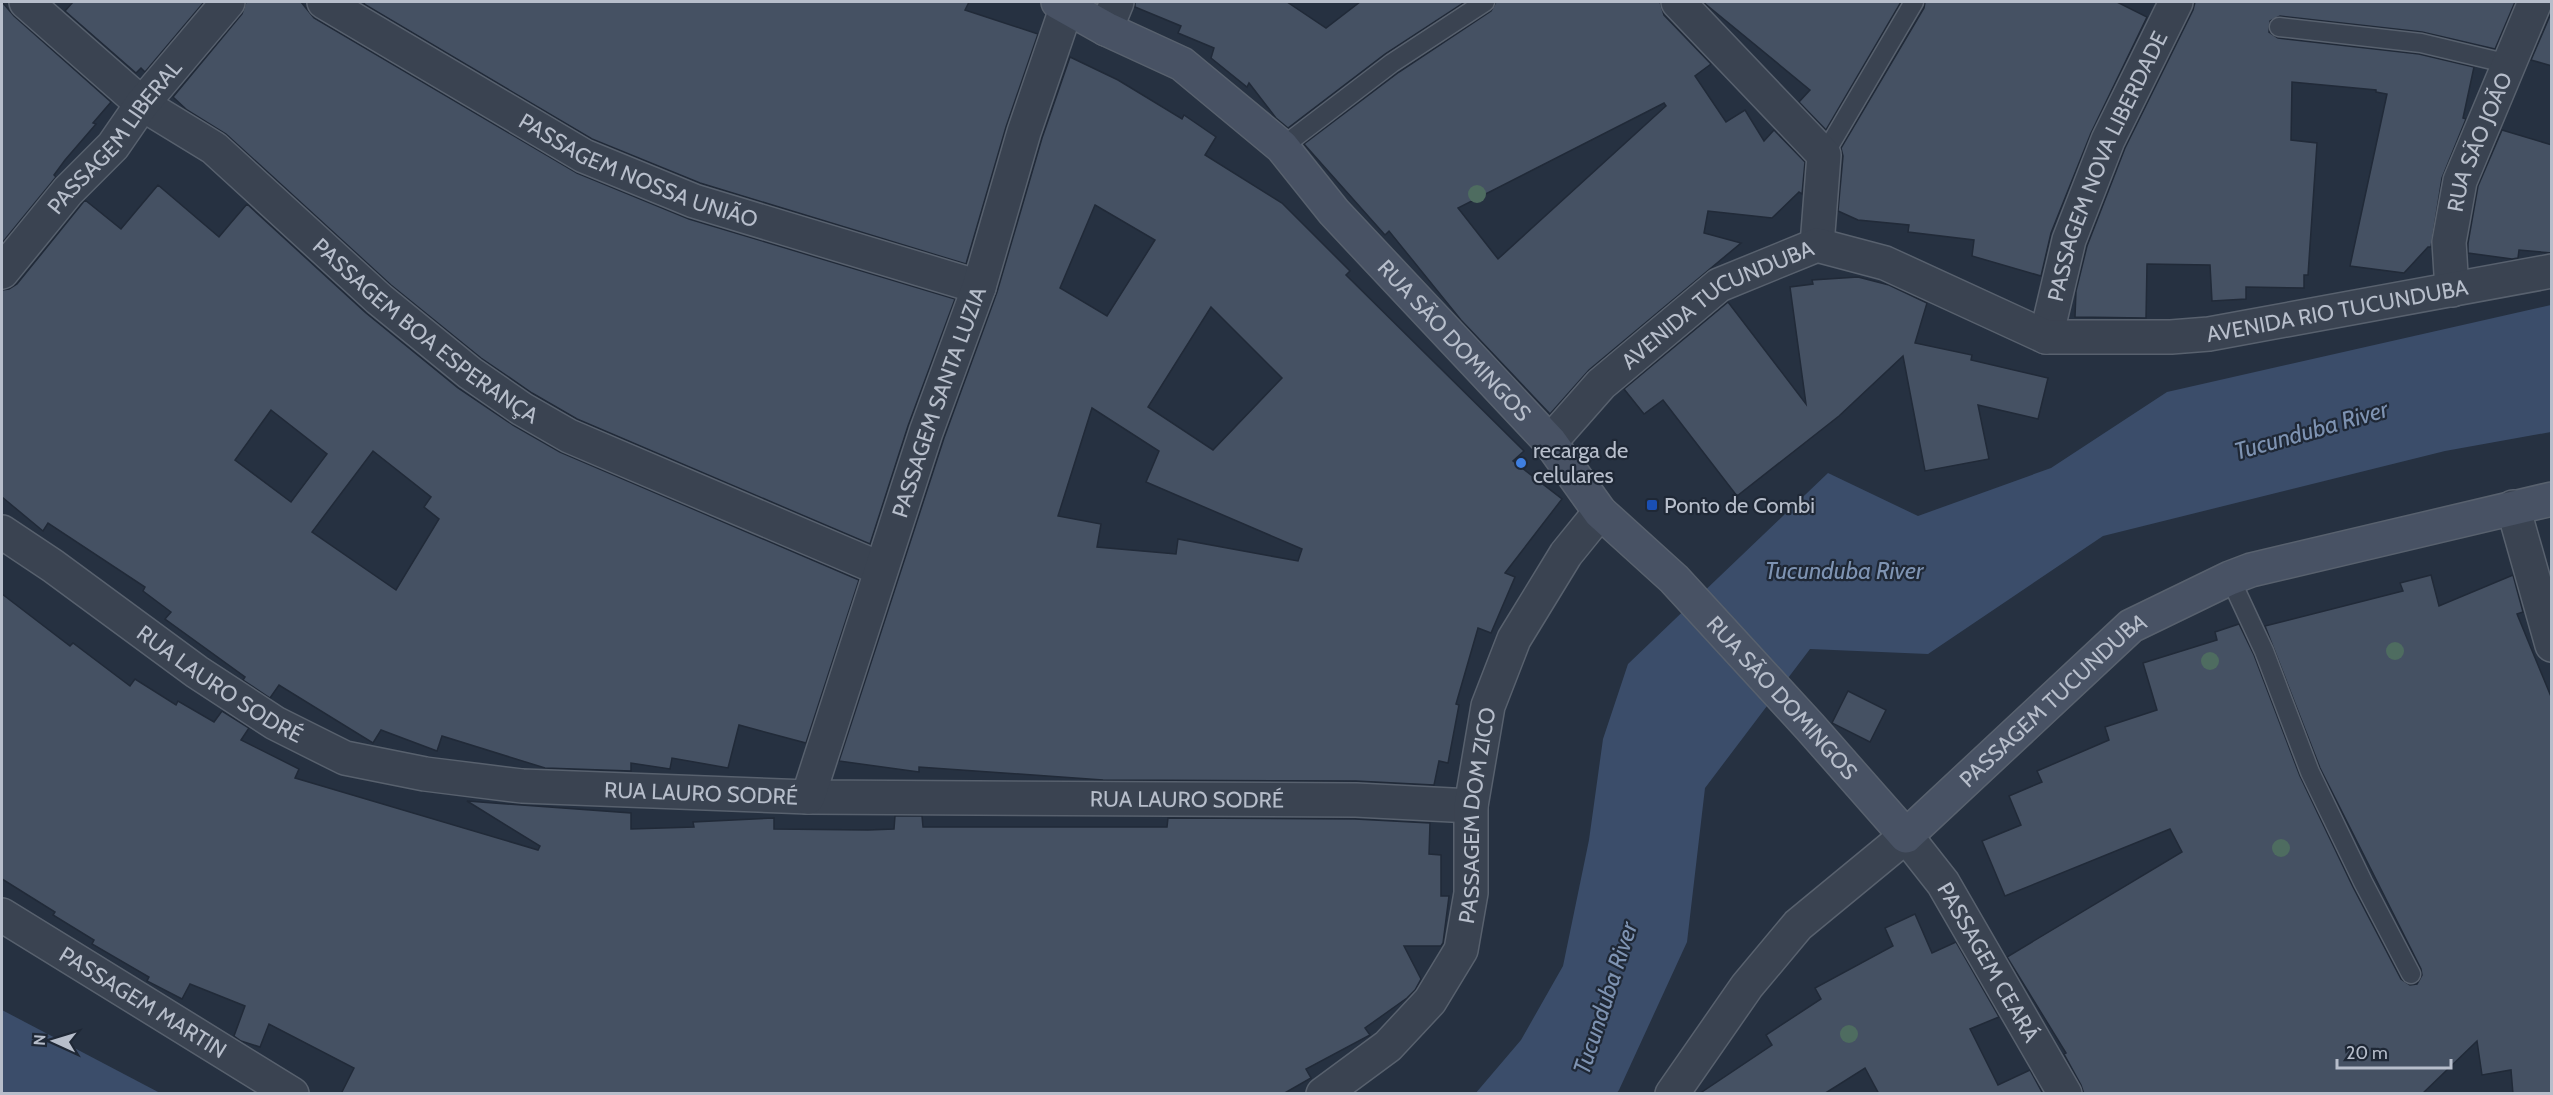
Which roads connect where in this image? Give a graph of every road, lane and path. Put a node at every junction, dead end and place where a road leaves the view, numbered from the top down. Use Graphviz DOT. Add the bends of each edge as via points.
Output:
graph roads {
  1 [pos="26,2"];
  2 [pos="228,2"];
  3 [pos="324,2"];
  4 [pos="1485,2"];
  5 [pos="1678,2"];
  6 [pos="1914,2"];
  7 [pos="2176,2"];
  8 [pos="2535,2"];
  9 [pos="1063,4"];
  10 [pos="1111,15"];
  11 [pos="2279,27"];
  12 [pos="2509,64"];
  13 [pos="142,104"];
  14 [pos="1282,147"];
  15 [pos="1824,155"];
  16 [pos="1817,245"];
  17 [pos="2552,271"];
  18 [pos="2,272"];
  19 [pos="979,287"];
  20 [pos="2452,290"];
  21 [pos="2046,337"];
  22 [pos="2120,337"];
  23 [pos="1550,442"];
  24 [pos="2552,499"];
  25 [pos="2513,507"];
  26 [pos="1600,512"];
  27 [pos="2,532"];
  28 [pos="881,569"];
  29 [pos="2230,578"];
  30 [pos="2552,645"];
  31 [pos="808,796"];
  32 [pos="1471,806"];
  33 [pos="1906,836"];
  34 [pos="2,915"];
  35 [pos="2412,974"];
  36 [pos="289,1092"];
  37 [pos="1323,1094"];
  38 [pos="1672,1094"];
  39 [pos="2065,1094"];
  1 -- 13 [label="street, PASSAGEM BOA ESPERANÇA"];
  2 -- 13 [label="street, PASSAGEM LIBERAL"];
  3 -- 19 [label="street, PASSAGEM NOSSA UNIÃO" via="584,156 694,201"];
  4 -- 14 [label="lane" via="1392,63"];
  5 -- 15 [label="street"];
  6 -- 15 [label="lane"];
  7 -- 21 [label="street, PASSAGEM NOVA LIBERDADE" via="2108,140 2069,240"];
  8 -- 12 [label="street, RUA SÃO JOÃO"];
  9 -- 10 [label="street, RUA SÃO DOMINGOS"];
  9 -- 19 [label="street, PASSAGEM SANTA LUZIA"];
  10 -- 14 [label="street, RUA SÃO DOMINGOS" via="1182,64"];
  11 -- 12 [label="lane" via="2421,43"];
  12 -- 20 [label="street, RUA SÃO JOÃO" via="2460,181 2450,242"];
  13 -- 18 [label="street, PASSAGEM LIBERAL" via="113,146 68,191"];
  13 -- 28 [label="street, PASSAGEM BOA ESPERANÇA" via="214,148 379,299 470,373 522,409 570,436"];
  14 -- 23 [label="street, RUA SÃO DOMINGOS" via="1334,212"];
  15 -- 16 [label="street"];
  16 -- 21 [label="street, AVENIDA TUCUNDUBA" via="1885,263"];
  16 -- 23 [label="street, AVENIDA TUCUNDUBA" via="1719,285 1601,384"];
  17 -- 20 [label="street, AVENIDA RIO TUCUNDUBA"];
  19 -- 28 [label="street, PASSAGEM SANTA LUZIA"];
  20 -- 22 [label="street, AVENIDA RIO TUCUNDUBA" via="2209,334"];
  21 -- 22 [label="street, AVENIDA TUCUNDUBA"];
  23 -- 26 [label="street, RUA SÃO DOMINGOS"];
  24 -- 25 [label="street, PASSAGEM TUCUNDUBA"];
  25 -- 29 [label="street, PASSAGEM TUCUNDUBA"];
  25 -- 30 [label="street"];
  26 -- 32 [label="street, PASSAGEM DOM ZICO" via="1566,554 1514,639 1488,706"];
  26 -- 33 [label="street, RUA SÃO DOMINGOS" via="1674,579"];
  27 -- 31 [label="street, RUA LAURO SODRÉ" via="197,672 275,723 345,758 425,774 522,786"];
  28 -- 31 [label="street, PASSAGEM SANTA LUZIA"];
  29 -- 33 [label="street, PASSAGEM TUCUNDUBA" via="2131,626"];
  29 -- 35 [label="lane" via="2264,651 2310,772"];
  31 -- 32 [label="street, RUA LAURO SODRÉ" via="1356,800"];
  32 -- 37 [label="street, PASSAGEM DOM ZICO" via="1471,894 1461,950 1431,1001 1388,1046"];
  33 -- 38 [label="street, PASSAGEM TUCUNDUBA" via="1798,925 1747,986"];
  33 -- 39 [label="street, PASSAGEM CEARÁ" via="1943,884"];
  34 -- 36 [label="street, PASSAGEM MARTIN"];
}
